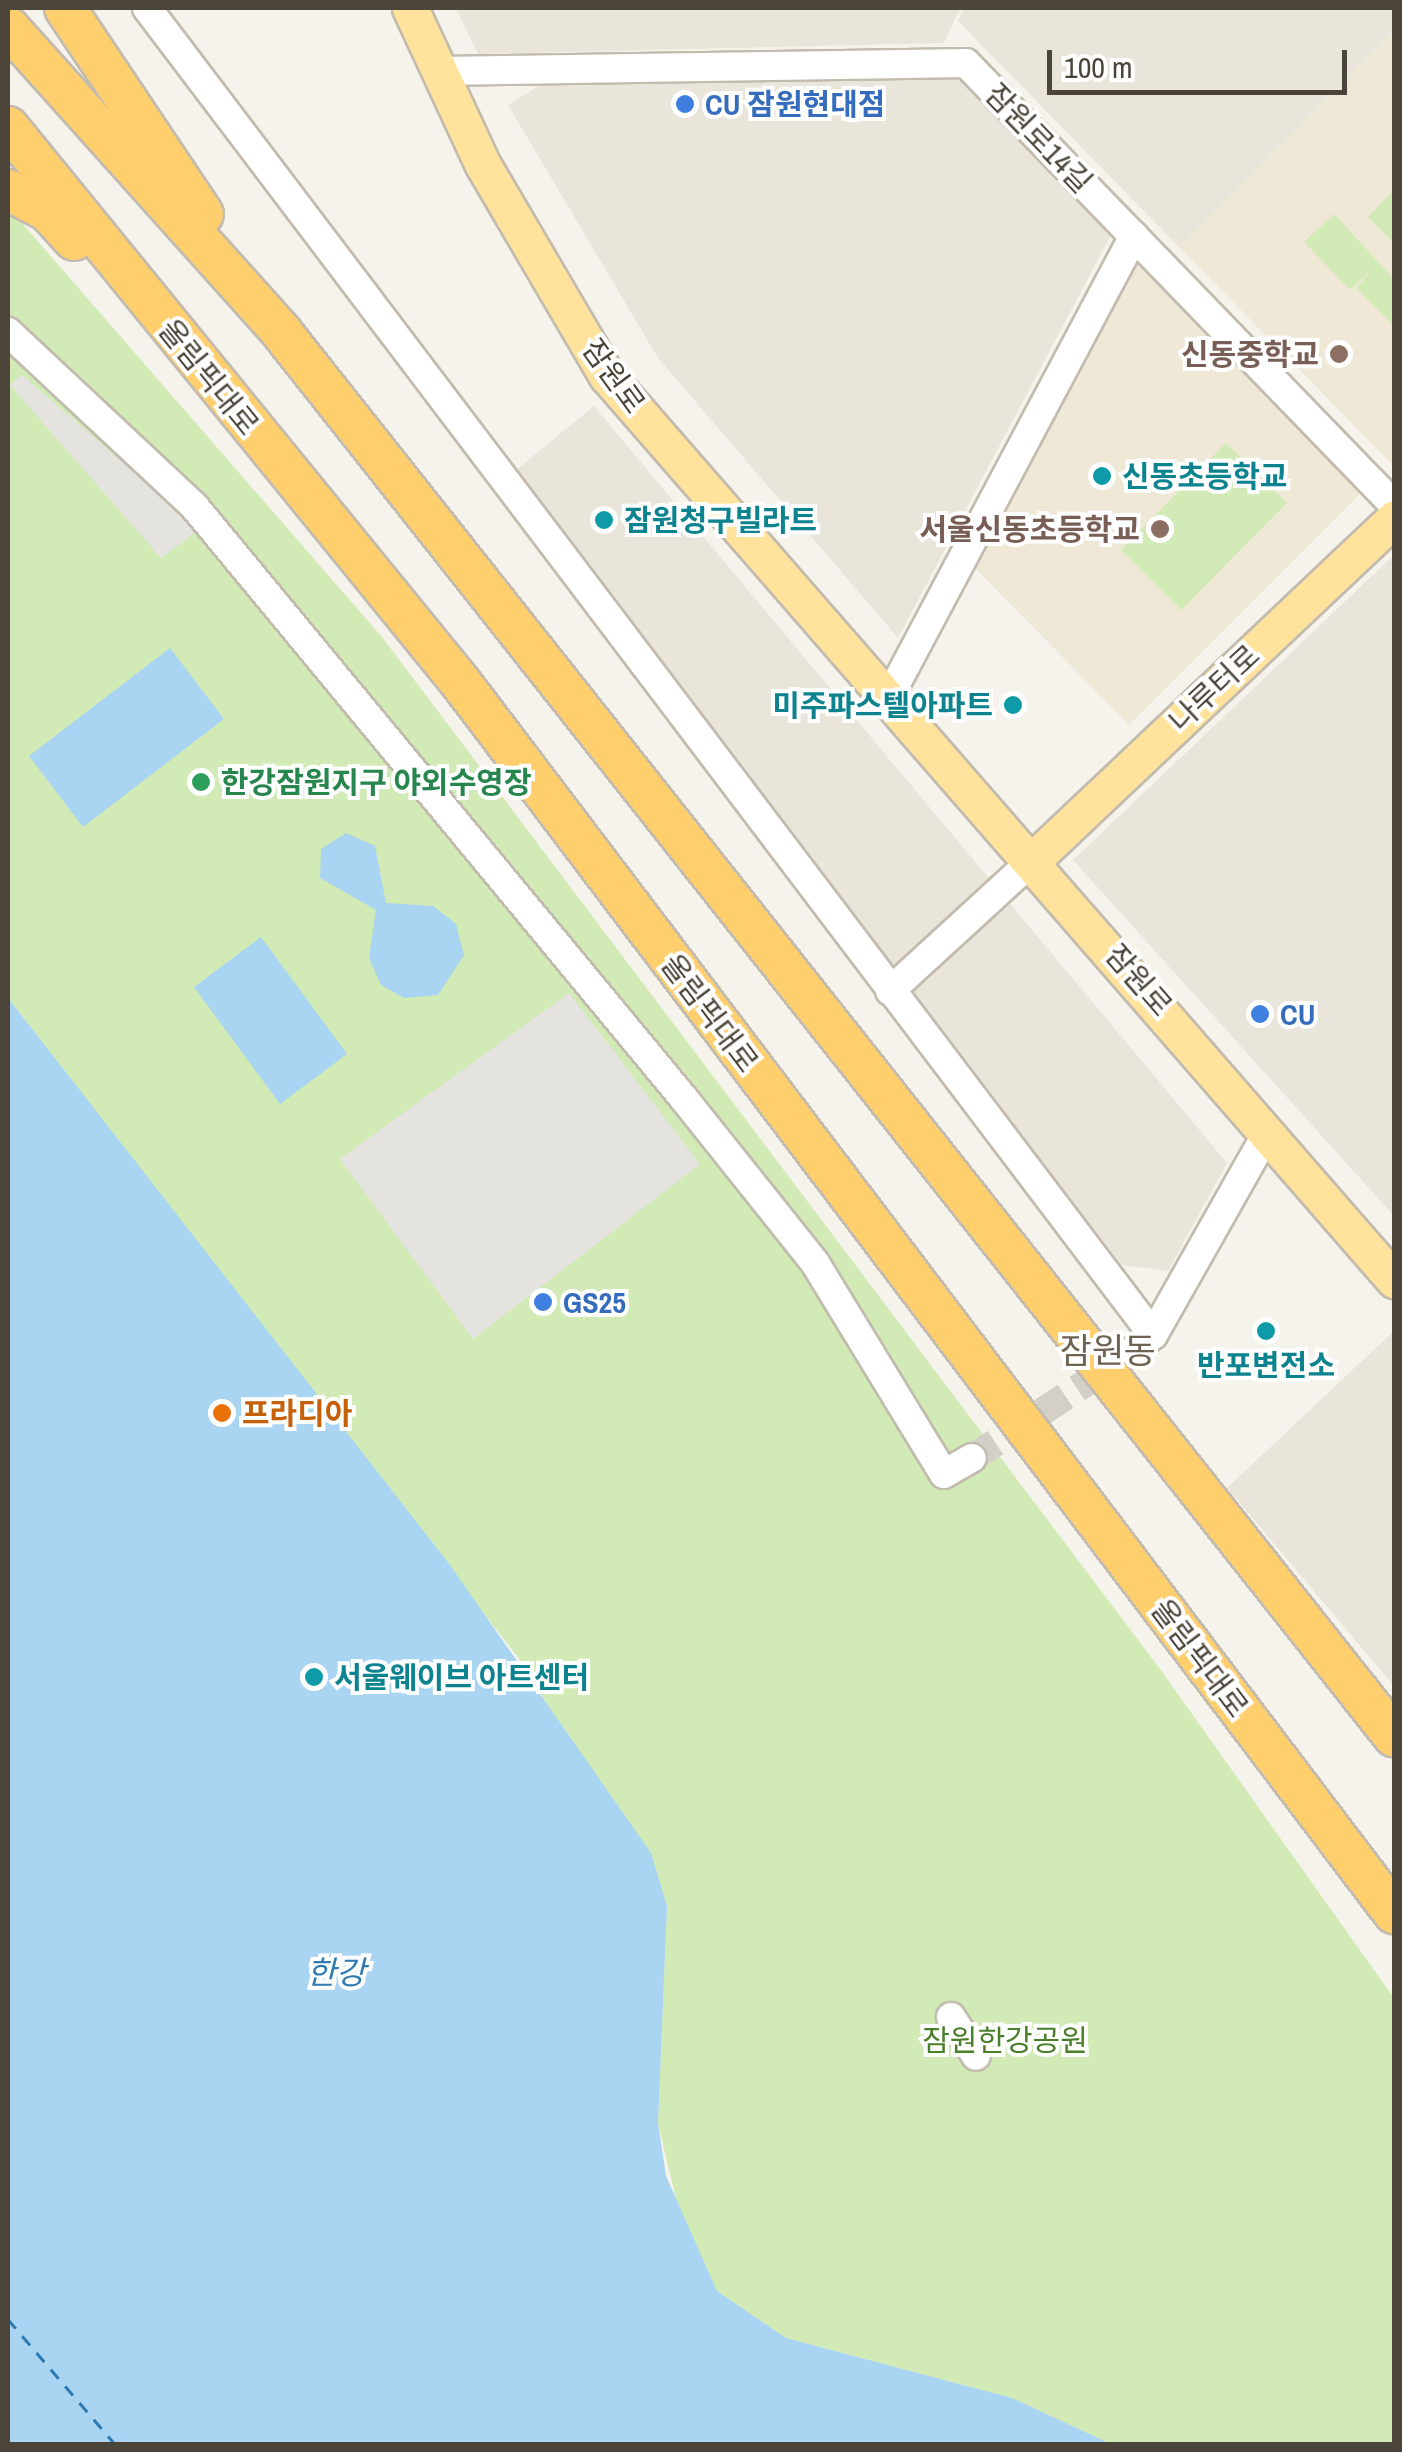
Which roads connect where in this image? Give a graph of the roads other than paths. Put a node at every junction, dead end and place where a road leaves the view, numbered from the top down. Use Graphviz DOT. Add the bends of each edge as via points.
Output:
graph roads {
  1 [pos="66,8"];
  2 [pos="148,8"];
  3 [pos="410,8"];
  4 [pos="8,27"];
  5 [pos="439,71"];
  6 [pos="8,127"];
  7 [pos="8,164"];
  8 [pos="8,190"];
  9 [pos="48,211"];
  10 [pos="1134,236"];
  11 [pos="152,308"];
  12 [pos="8,332"];
  13 [pos="283,334"];
  14 [pos="1394,505"];
  15 [pos="1394,518"];
  16 [pos="890,695"];
  17 [pos="1034,859"];
  18 [pos="890,991"];
  19 [pos="1268,1132"];
  20 [pos="1394,1280"];
  21 [pos="972,1458"];
  22 [pos="1394,1736"];
  23 [pos="1394,1913"];
  24 [pos="951,2017"];
  25 [pos="976,2056"];
  1 -- 13 [label="highway"];
  2 -- 18 [label="street"];
  3 -- 5 [label="main road, 잠원로"];
  4 -- 13 [label="highway"];
  5 -- 10 [label="street, 잠원로14길" via="966,63"];
  5 -- 16 [label="main road, 잠원로" via="483,166 607,376"];
  6 -- 11 [label="highway, 올림픽대로"];
  7 -- 9 [label="highway"];
  8 -- 9 [label="highway"];
  9 -- 11 [label="highway"];
  10 -- 14 [label="street, 잠원로14길"];
  10 -- 16 [label="street"];
  11 -- 23 [label="highway, 올림픽대로" via="461,683"];
  12 -- 21 [label="street" via="194,506 697,1115 816,1262 944,1474"];
  13 -- 22 [label="highway"];
  15 -- 17 [label="main road, 나루터로"];
  16 -- 17 [label="main road, 잠원로"];
  17 -- 18 [label="street"];
  17 -- 19 [label="main road, 잠원로"];
  18 -- 19 [label="street" via="1143,1343"];
  19 -- 20 [label="main road, 잠원로"];
  24 -- 25 [label="street"];
}
